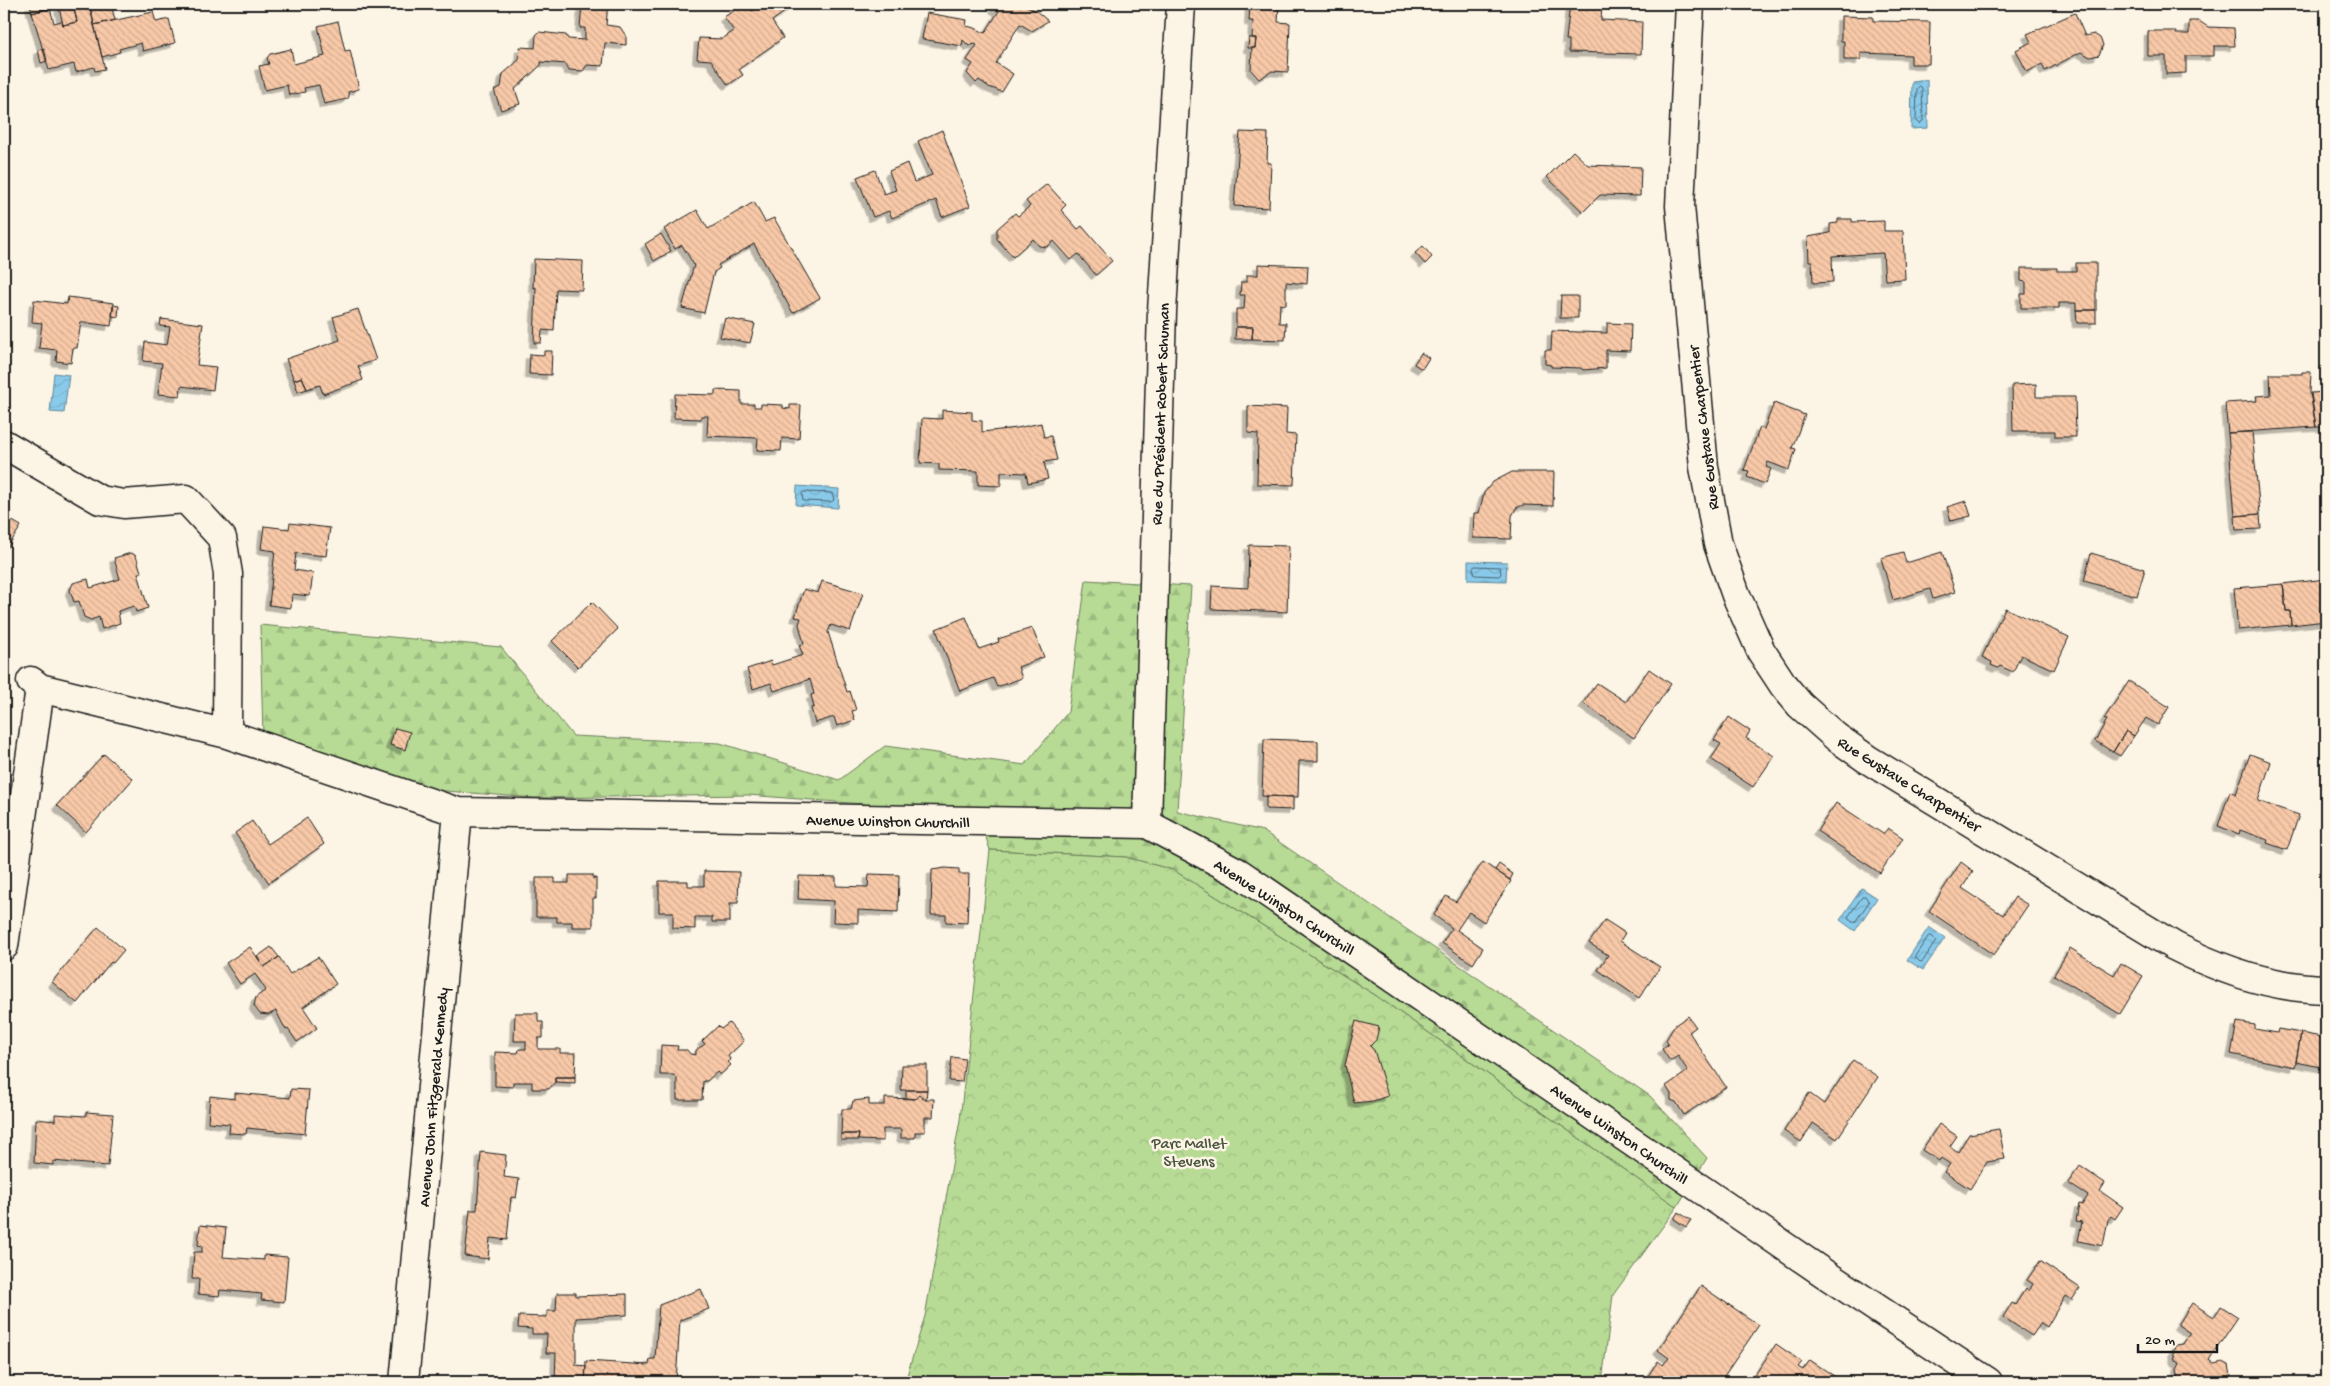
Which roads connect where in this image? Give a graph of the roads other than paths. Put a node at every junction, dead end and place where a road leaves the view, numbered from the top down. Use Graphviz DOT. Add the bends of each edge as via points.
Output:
graph roads {
  1 [pos="1181,4"];
  2 [pos="1690,4"];
  3 [pos="4,444"];
  4 [pos="227,734"];
  5 [pos="458,812"];
  6 [pos="1147,824"];
  7 [pos="4,946"];
  8 [pos="2326,989"];
  9 [pos="404,1382"];
  10 [pos="1988,1382"];
  1 -- 6 [label="street, Rue du Président Robert Schuman" via="1162,311"];
  2 -- 8 [label="street, Rue Gustave Charpentier" via="1680,206 1704,467 1718,544 1726,569 1749,627 1772,669 1800,705 1852,749 2174,946 2214,965 2255,978 2295,987"];
  3 -- 4 [label="street" via="100,500 124,504 186,499 222,538 228,574"];
  4 -- 5 [label="street, Avenue Winston Churchill"];
  4 -- 7 [label="street, Avenue Winston Churchill" via="35,685"];
  5 -- 6 [label="street, Avenue Winston Churchill"];
  5 -- 9 [label="street, Avenue John Fitzgerald Kennedy"];
  6 -- 10 [label="street, Avenue Winston Churchill" via="1239,872"];
}
